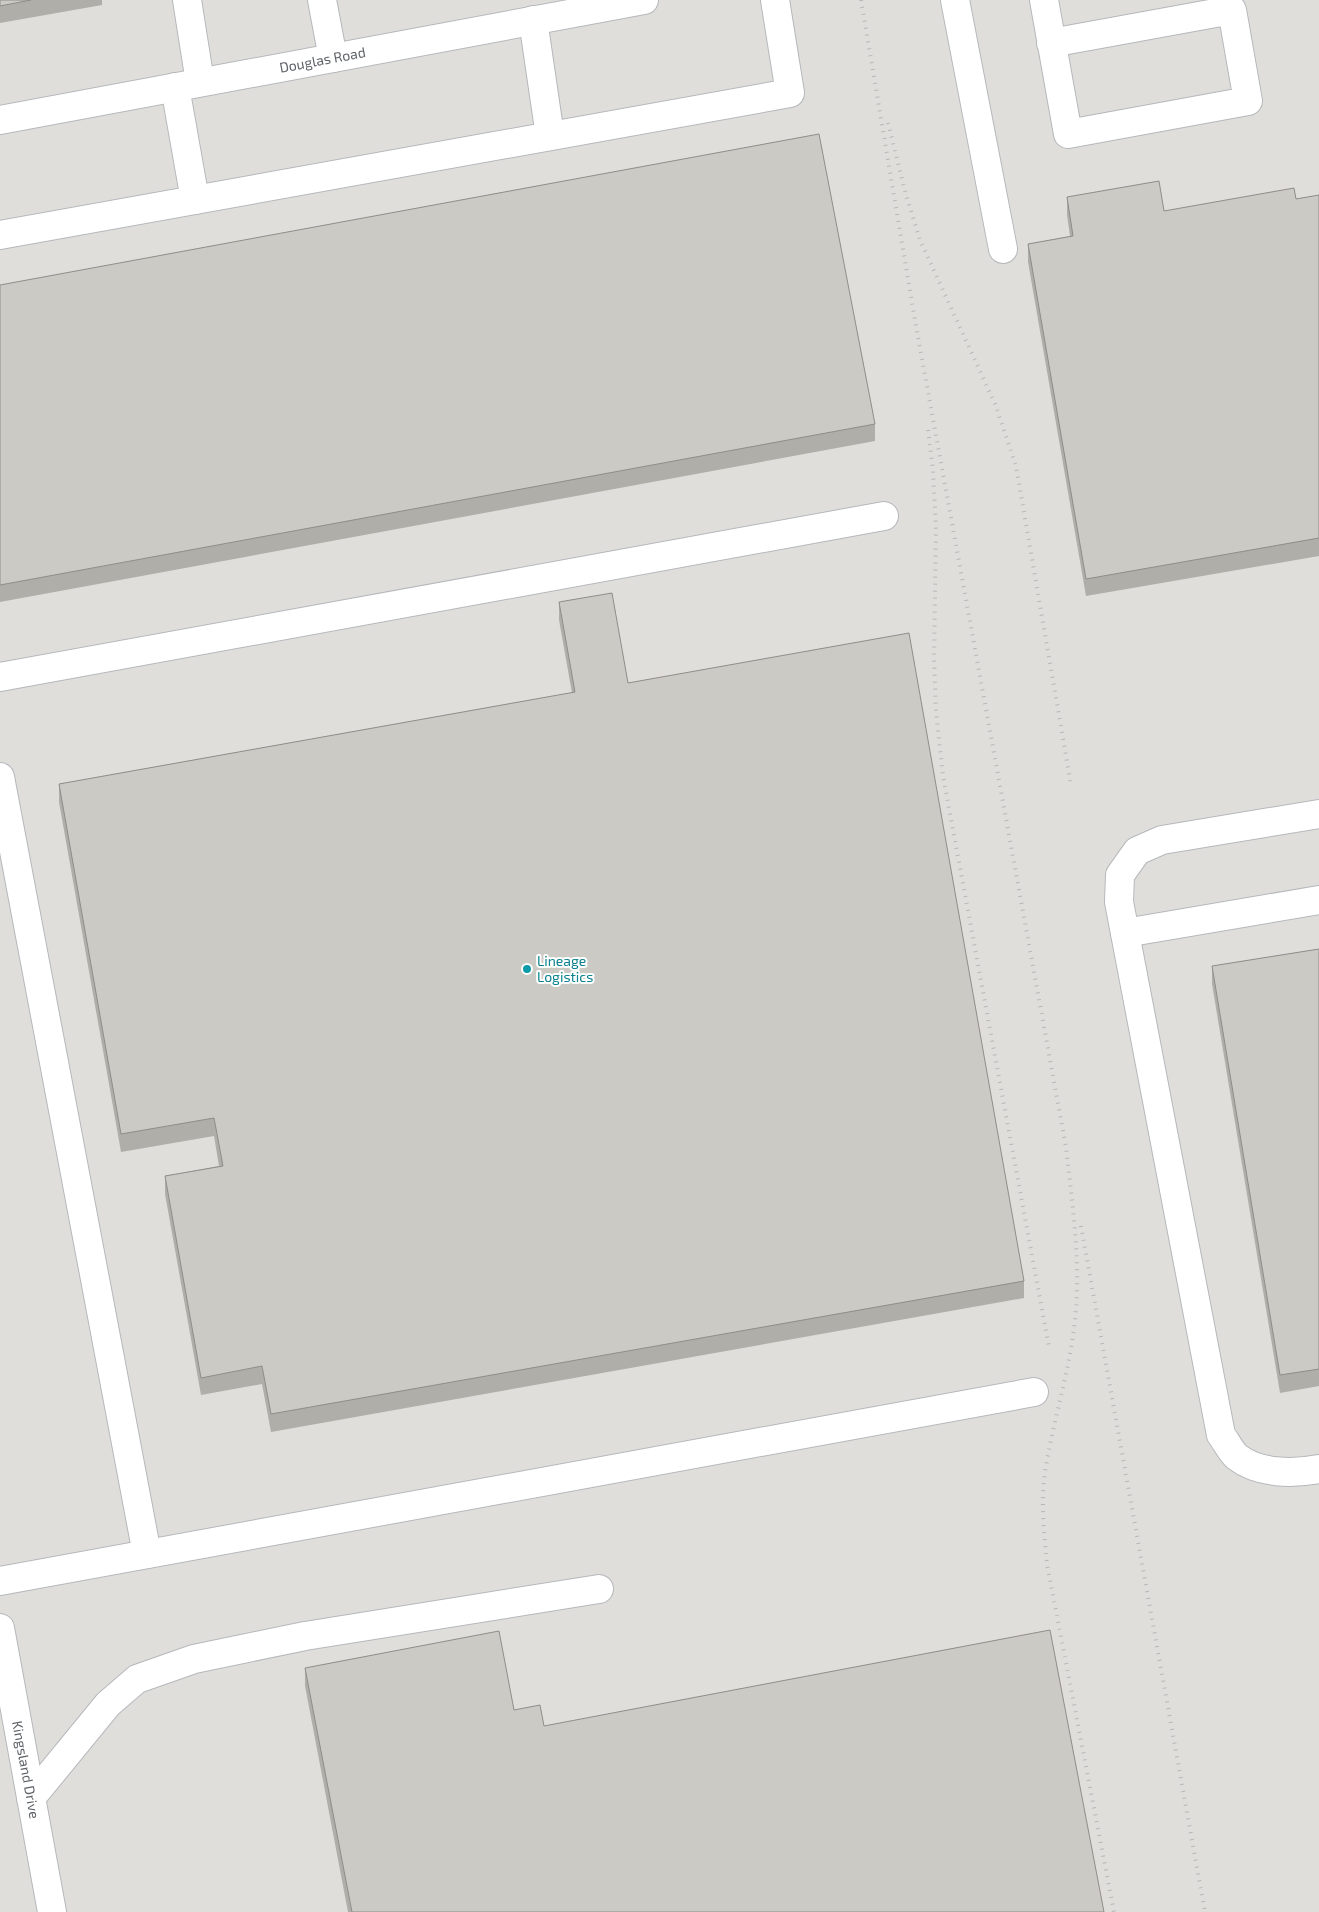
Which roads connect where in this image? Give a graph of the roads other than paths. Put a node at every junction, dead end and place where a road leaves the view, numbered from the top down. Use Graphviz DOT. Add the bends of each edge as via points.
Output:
graph roads {
  1 [pos="186,0"];
  2 [pos="322,0"];
  3 [pos="644,0"];
  4 [pos="776,0"];
  5 [pos="955,0"];
  6 [pos="1044,0"];
  7 [pos="533,20"];
  8 [pos="1052,43"];
  9 [pos="333,58"];
  10 [pos="187,85"];
  11 [pos="0,120"];
  12 [pos="550,136"];
  13 [pos="195,200"];
  14 [pos="0,235"];
  15 [pos="1003,249"];
  16 [pos="884,516"];
  17 [pos="0,677"];
  18 [pos="0,777"];
  19 [pos="1319,814"];
  20 [pos="1319,900"];
  21 [pos="1125,933"];
  22 [pos="1034,1392"];
  23 [pos="1319,1469"];
  24 [pos="147,1554"];
  25 [pos="0,1582"];
  26 [pos="600,1589"];
  27 [pos="0,1628"];
  28 [pos="31,1798"];
  29 [pos="52,1912"];
  1 -- 10 [label="street"];
  2 -- 9 [label="street"];
  3 -- 7 [label="street, Douglas Road"];
  4 -- 12 [label="street" via="790,93"];
  5 -- 15 [label="street"];
  6 -- 8 [label="street"];
  7 -- 9 [label="street, Douglas Road"];
  7 -- 12 [label="street"];
  8 -- 8 [label="street" via="1232,10 1248,101 1068,134"];
  9 -- 10 [label="street, Douglas Road"];
  10 -- 11 [label="street, Douglas Road"];
  10 -- 13 [label="street"];
  12 -- 13 [label="street"];
  13 -- 14 [label="street"];
  16 -- 17 [label="street"];
  18 -- 24 [label="street"];
  19 -- 21 [label="street" via="1162,840 1137,850 1120,875 1119,902"];
  20 -- 21 [label="street"];
  21 -- 23 [label="street" via="1221,1435 1236,1456 1261,1468 1301,1472"];
  22 -- 24 [label="street"];
  24 -- 25 [label="street"];
  26 -- 28 [label="street" via="305,1636 194,1659 137,1679 108,1704"];
  27 -- 28 [label="street, Kingsland Drive"];
  28 -- 29 [label="street, Kingsland Drive"];
}
